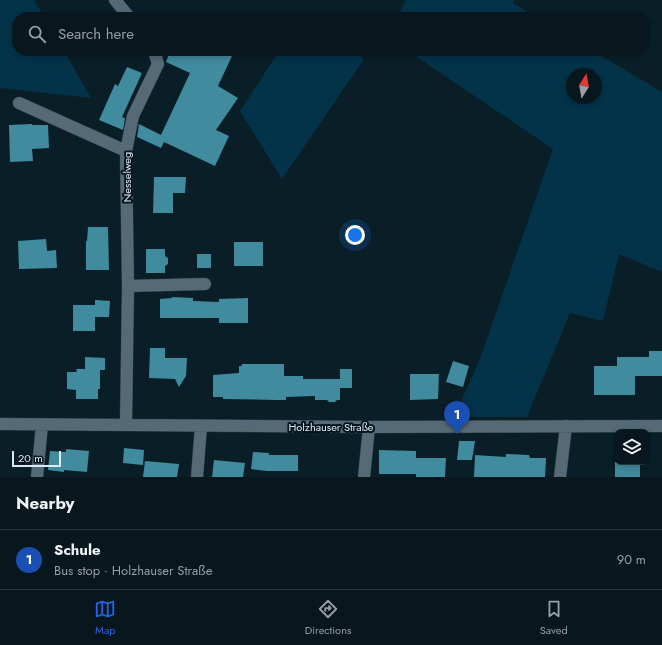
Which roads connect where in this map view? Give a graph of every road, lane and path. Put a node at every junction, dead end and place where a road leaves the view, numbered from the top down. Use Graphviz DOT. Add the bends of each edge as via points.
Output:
graph roads {
  1 [pos="115,0"];
  2 [pos="125,12"];
  3 [pos="156,56"];
  4 [pos="19,103"];
  5 [pos="126,151"];
  6 [pos="205,284"];
  7 [pos="128,286"];
  8 [pos="0,424"];
  9 [pos="42,425"];
  10 [pos="126,425"];
  11 [pos="201,426"];
  12 [pos="566,426"];
  13 [pos="662,426"];
  14 [pos="369,427"];
  15 [pos="37,477"];
  16 [pos="197,477"];
  17 [pos="364,477"];
  18 [pos="560,477"];
  1 -- 2 [label="street"];
  3 -- 5 [label="street, Nesselweg" via="158,64 133,116"];
  4 -- 5 [label="street"];
  5 -- 7 [label="street, Nesselweg"];
  6 -- 7 [label="street"];
  7 -- 10 [label="street, Nesselweg"];
  8 -- 9 [label="street, Holzhauser Straße"];
  9 -- 10 [label="street, Holzhauser Straße"];
  9 -- 15 [label="street"];
  10 -- 11 [label="street, Holzhauser Straße"];
  11 -- 14 [label="street, Holzhauser Straße"];
  11 -- 16 [label="street"];
  12 -- 13 [label="street, Holzhauser Straße"];
  12 -- 14 [label="street, Holzhauser Straße"];
  12 -- 18 [label="street"];
  14 -- 17 [label="street"];
}
